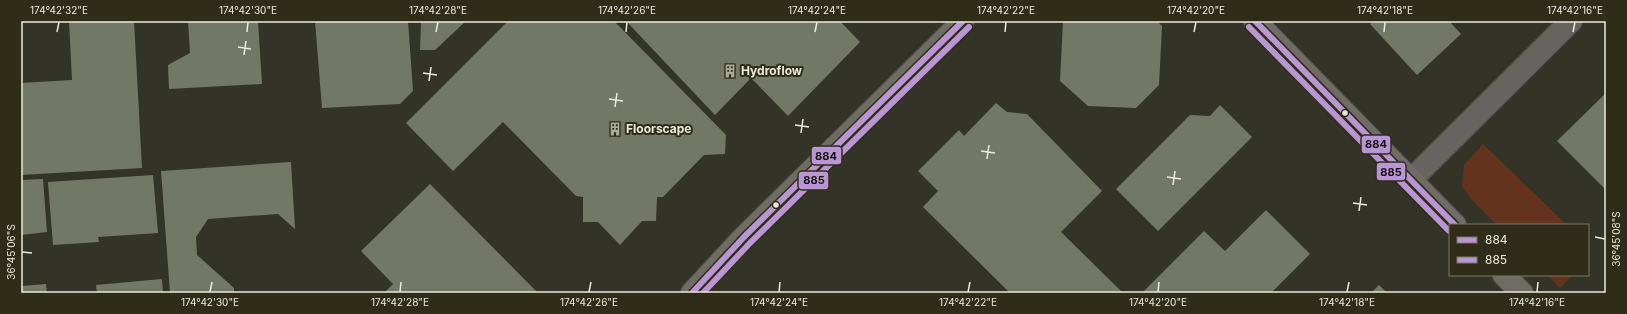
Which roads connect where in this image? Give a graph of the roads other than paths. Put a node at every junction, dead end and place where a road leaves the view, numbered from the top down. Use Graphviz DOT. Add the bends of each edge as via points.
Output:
graph roads {
  1 [pos="963,21"];
  2 [pos="1255,21"];
  3 [pos="1571,21"];
  4 [pos="1411,180"];
  5 [pos="1454,224"];
  6 [pos="1505,276"];
  7 [pos="692,293"];
  8 [pos="1522,293"];
  1 -- 7 [label="main road" via="744,237"];
  2 -- 4 [label="main road"];
  3 -- 4 [label="street"];
  4 -- 5 [label="main road"];
  6 -- 8 [label="main road"];
}
